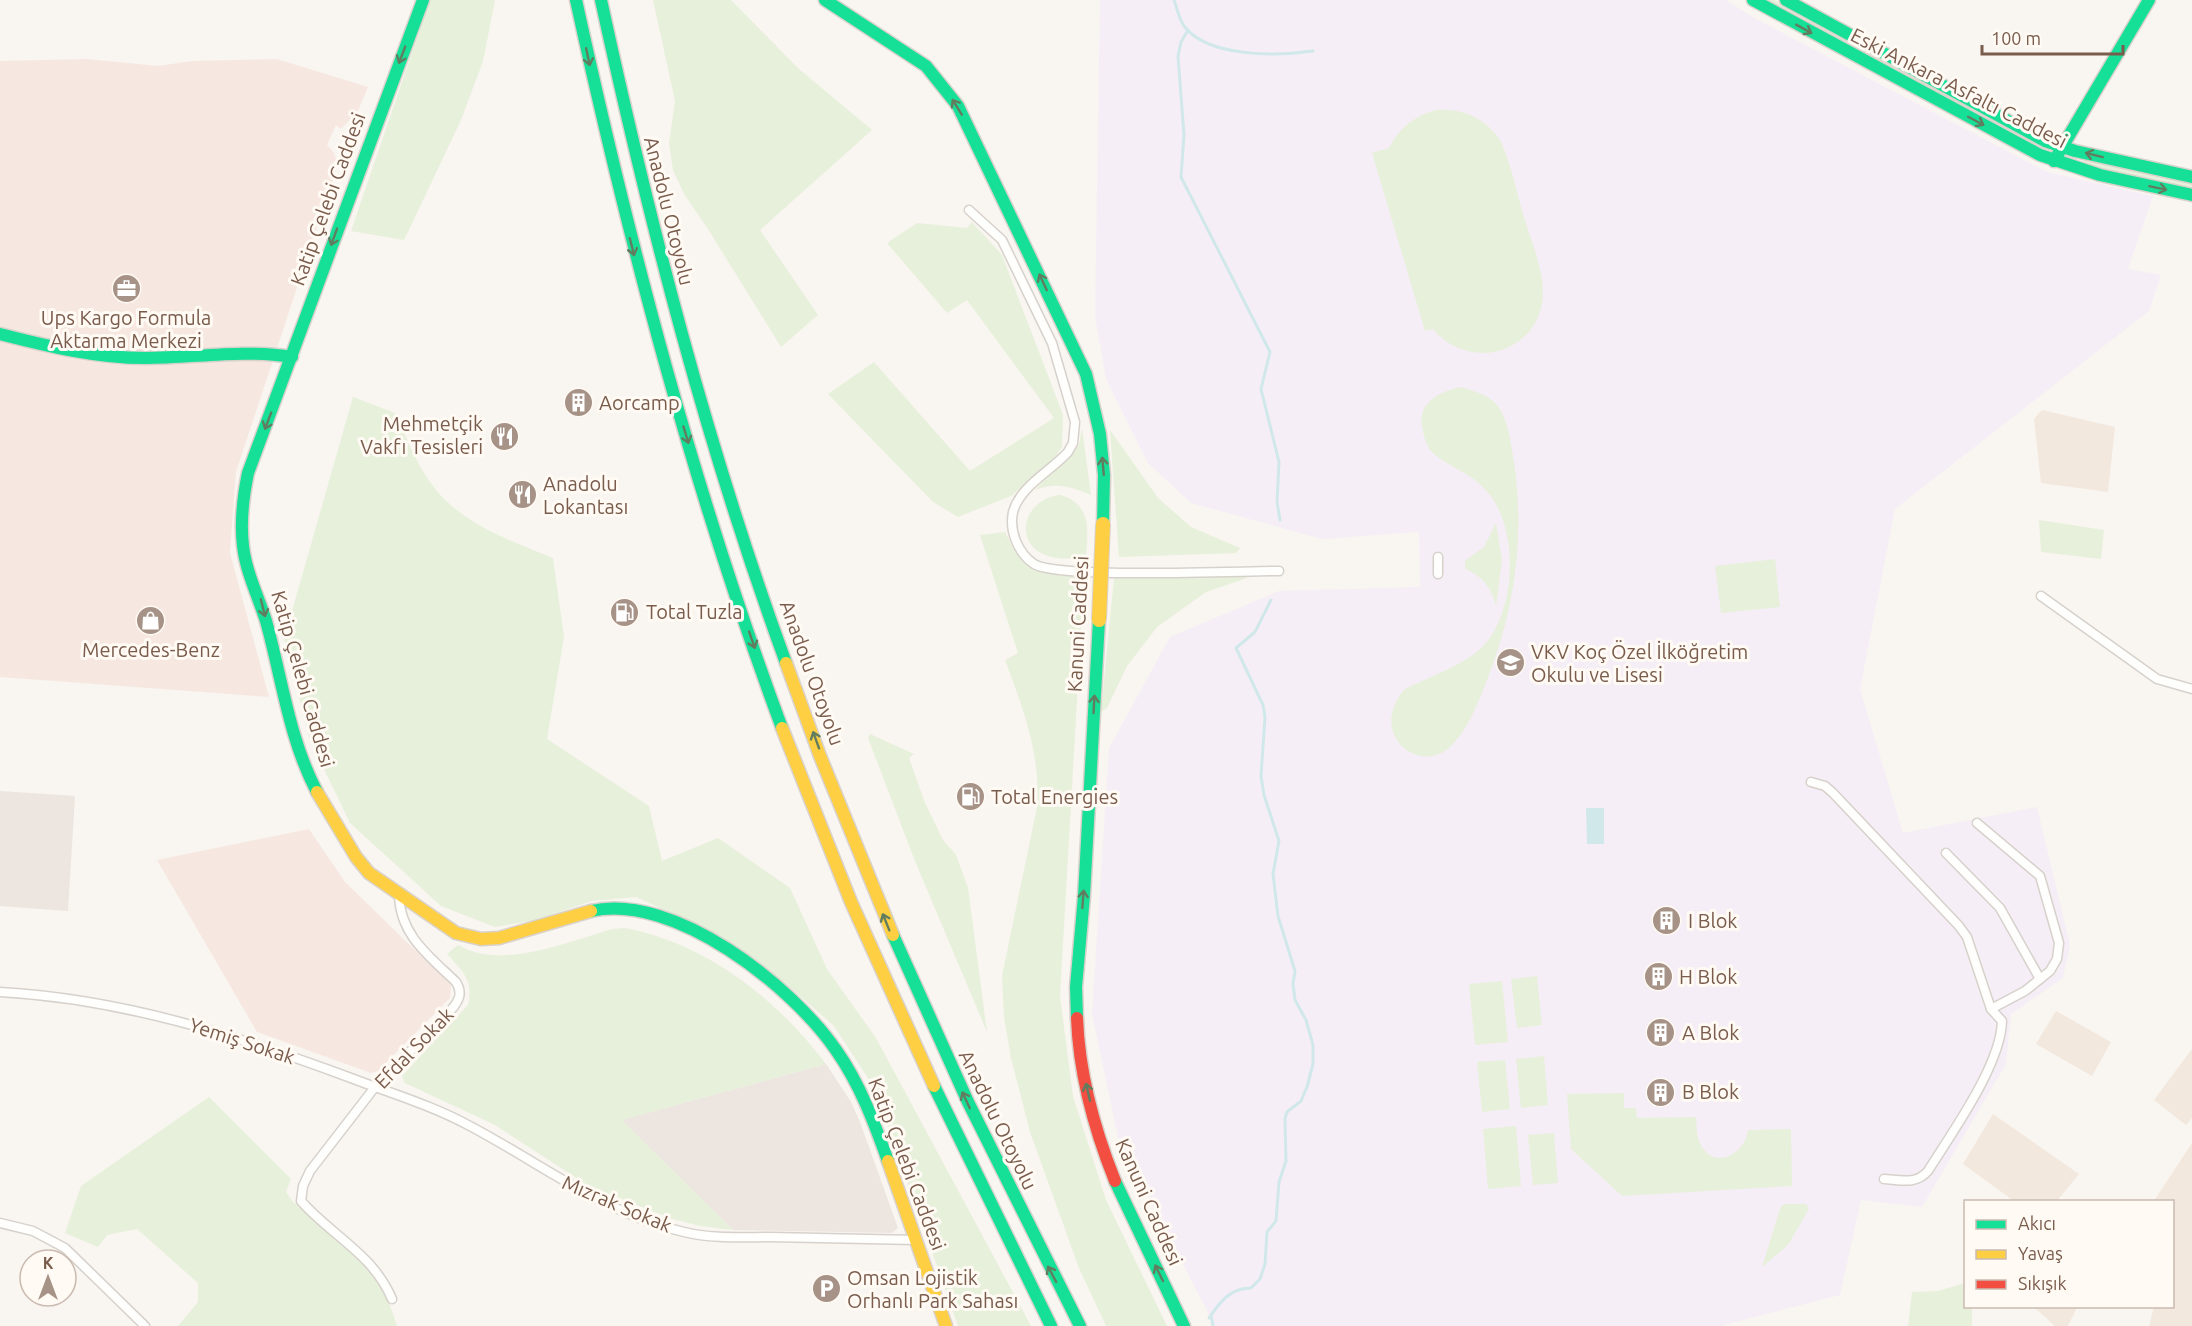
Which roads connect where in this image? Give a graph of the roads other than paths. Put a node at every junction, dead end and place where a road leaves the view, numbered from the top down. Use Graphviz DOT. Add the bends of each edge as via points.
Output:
graph roads {
  1 [pos="423,0"];
  2 [pos="576,0"];
  3 [pos="601,0"];
  4 [pos="825,0"];
  5 [pos="1753,0"];
  6 [pos="1786,0"];
  7 [pos="2149,0"];
  8 [pos="2061,147"];
  9 [pos="2054,161"];
  10 [pos="2192,177"];
  11 [pos="2192,195"];
  12 [pos="969,210"];
  13 [pos="0,334"];
  14 [pos="292,357"];
  15 [pos="1438,557"];
  16 [pos="1279,571"];
  17 [pos="1438,574"];
  18 [pos="2041,596"];
  19 [pos="2192,689"];
  20 [pos="1811,782"];
  21 [pos="1977,823"];
  22 [pos="1946,853"];
  23 [pos="399,895"];
  24 [pos="2040,979"];
  25 [pos="0,992"];
  26 [pos="1991,1009"];
  27 [pos="375,1087"];
  28 [pos="1884,1179"];
  29 [pos="0,1223"];
  30 [pos="916,1240"];
  31 [pos="392,1299"];
  32 [pos="145,1326"];
  33 [pos="946,1326"];
  34 [pos="1051,1326"];
  35 [pos="1080,1326"];
  36 [pos="1184,1326"];
  1 -- 14 [label="main road, Katip Çelebi Caddesi, one-way"];
  2 -- 34 [label="main road, one-way" via="646,304 735,592 784,730 855,912 953,1129"];
  35 -- 3 [label="main road, Anadolu Otoyolu, one-way" via="989,1148 897,948 775,629 677,321 632,146"];
  36 -- 4 [label="main road, Kanuni Caddesi, one-way, bridge" via="1122,1199 1101,1146 1078,1040 1076,987 1084,896 1104,475 1100,434 1086,374 958,106 926,66"];
  5 -- 9 [label="main road, Eski Ankara Asfaltı Caddesi, one-way"];
  6 -- 8 [label="main road, Eski Ankara Asfaltı Caddesi"];
  7 -- 8 [label="main road"];
  8 -- 9 [label="main road"];
  10 -- 8 [label="main road, Eski Ankara Asfaltı Caddesi, one-way"];
  9 -- 11 [label="main road, Eski Ankara Asfaltı Caddesi, one-way"];
  12 -- 16 [label="street" via="1002,240 1052,343 1075,422 1068,452 1018,500 1012,525 1018,546 1035,565 1070,570"];
  13 -- 14 [label="main road" via="40,344 142,358 266,352"];
  14 -- 23 [label="main road, Katip Çelebi Caddesi, one-way" via="246,484 241,529 245,560 261,599 303,761 326,810 364,868"];
  15 -- 17 [label="street"];
  18 -- 19 [label="street" via="2157,679"];
  20 -- 26 [label="street" via="1833,793 1959,926 1967,938"];
  21 -- 24 [label="street" via="2033,868 2044,885 2060,948 2054,966"];
  22 -- 24 [label="street" via="1995,901"];
  23 -- 27 [label="street, Efdal Sokak" via="408,933 456,982 460,996"];
  23 -- 30 [label="main road, Katip Çelebi Caddesi" via="449,930 495,939 519,936 574,914 629,908 686,927 761,974 828,1038 852,1074 869,1107"];
  24 -- 26 [label="street"];
  25 -- 27 [label="street, Yemiş Sokak" via="106,1004 237,1036"];
  26 -- 28 [label="street" via="2002,1022 1995,1050 1981,1083 1928,1171 1910,1181"];
  27 -- 30 [label="street, Mızrak Sokak" via="468,1125 585,1194 683,1232 724,1237"];
  27 -- 31 [label="street, Efdal Sokak" via="310,1171 301,1201 363,1256 381,1276"];
  29 -- 32 [label="street" via="33,1231 64,1248"];
  30 -- 33 [label="main road, Katip Çelebi Caddesi"];
}
